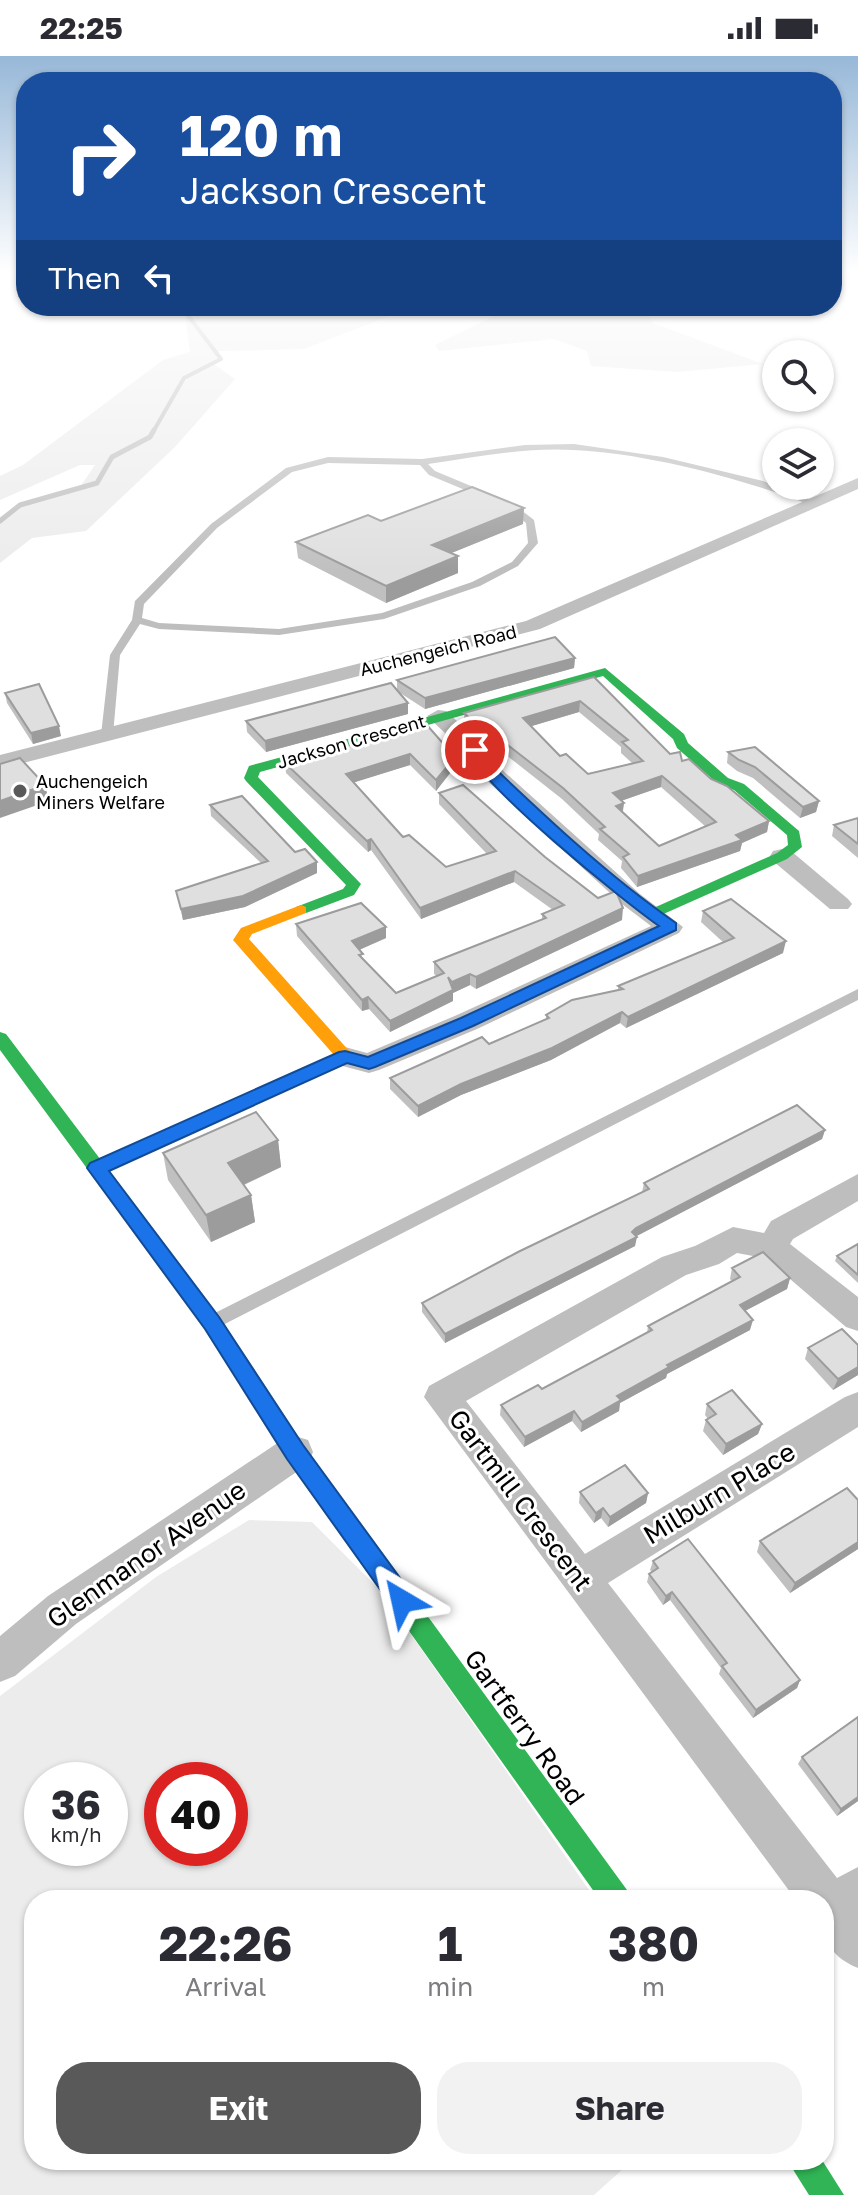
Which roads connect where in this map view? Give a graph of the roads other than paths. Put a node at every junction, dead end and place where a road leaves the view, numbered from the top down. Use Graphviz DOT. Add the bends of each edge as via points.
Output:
graph roads {
  1 [pos="422,462"];
  2 [pos="858,483"];
  3 [pos="814,503"];
  4 [pos="137,620"];
  5 [pos="438,716"];
  6 [pos="107,735"];
  7 [pos="0,762"];
  8 [pos="782,856"];
  9 [pos="839,904"];
  10 [pos="654,913"];
  11 [pos="858,994"];
  12 [pos="0,1038"];
  13 [pos="345,1057"];
  14 [pos="97,1168"];
  15 [pos="858,1186"];
  16 [pos="771,1249"];
  17 [pos="858,1317"];
  18 [pos="212,1323"];
  19 [pos="858,1408"];
  20 [pos="295,1452"];
  21 [pos="581,1578"];
  22 [pos="0,1662"];
  23 [pos="610,1890"];
  24 [pos="830,1890"];
  25 [pos="834,1895"];
  26 [pos="850,1915"];
  27 [pos="810,2170"];
  28 [pos="828,2195"];
  1 -- 3 [label="lane" via="574,447 663,460 763,484"];
  1 -- 4 [label="lane" via="328,460 289,470 214,526 139,603"];
  1 -- 4 [label="lane" via="432,473 509,505 531,522 533,543 515,564 476,584 384,616 279,632 159,626"];
  2 -- 3 [label="street, Auchengeich Road"];
  3 -- 6 [label="street, Auchengeich Road" via="533,625"];
  4 -- 6 [label="lane" via="115,655"];
  5 -- 8 [label="street, Jackson Crescent" via="605,672 723,781 739,787 794,834 795,847"];
  5 -- 10 [label="street" via="540,819"];
  5 -- 13 [label="street, Jackson Crescent" via="254,769 251,778 354,884 349,892 246,931 241,940"];
  6 -- 7 [label="street, Auchengeich Road"];
  8 -- 9 [label="street"];
  8 -- 10 [label="street"];
  10 -- 13 [label="street" via="670,927 369,1063"];
  11 -- 18 [label="lane"];
  12 -- 14 [label="street, Gartferry Road"];
  13 -- 14 [label="street"];
  14 -- 18 [label="street, Gartferry Road"];
  15 -- 16 [label="street" via="782,1230"];
  16 -- 17 [label="street, Gartmill Crescent"];
  16 -- 21 [label="street, Gartmill Crescent" via="733,1240 674,1266 442,1397"];
  18 -- 20 [label="street, Gartferry Road"];
  19 -- 21 [label="street, Milburn Place"];
  20 -- 22 [label="street, Glenmanor Avenue" via="62,1610"];
  20 -- 23 [label="street, Gartferry Road"];
  21 -- 24 [label="street, Gartmill Crescent"];
  25 -- 26 [label="street, Gartmill Crescent"];
  27 -- 28 [label="street"];
}
